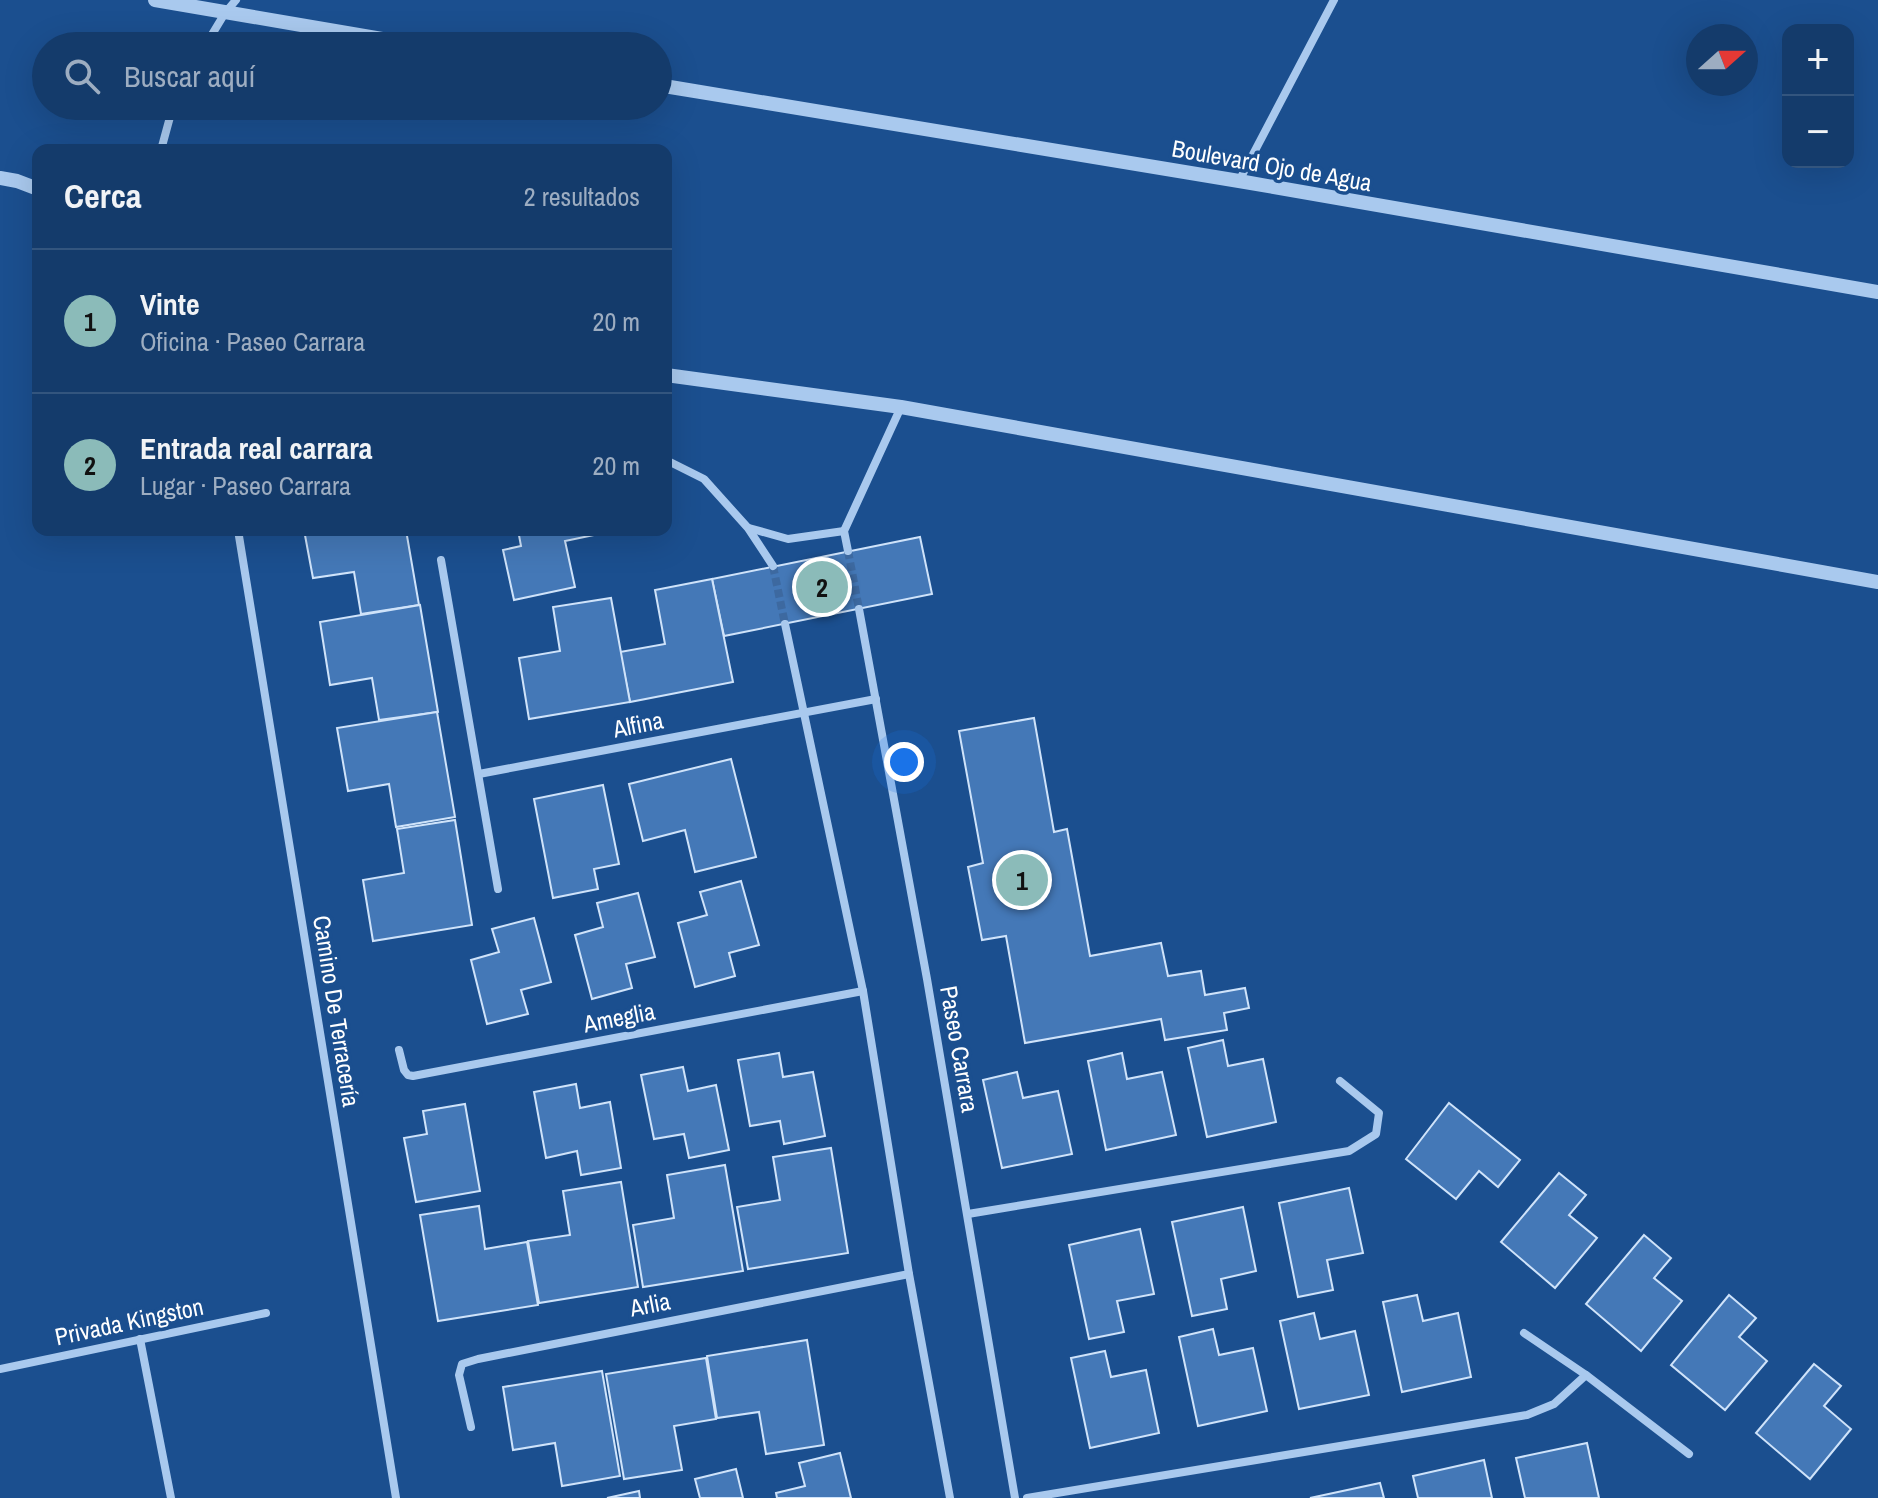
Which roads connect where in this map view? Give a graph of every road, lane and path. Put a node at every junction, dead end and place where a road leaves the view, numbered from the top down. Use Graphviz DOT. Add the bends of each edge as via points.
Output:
graph roads {
  1 [pos="155,0"];
  2 [pos="236,0"];
  3 [pos="1334,0"];
  4 [pos="225,13"];
  5 [pos="213,32"];
  6 [pos="339,32"];
  7 [pos="672,87"];
  8 [pos="169,120"];
  9 [pos="163,144"];
  10 [pos="0,178"];
  11 [pos="1239,181"];
  12 [pos="32,187"];
  13 [pos="1878,292"];
  14 [pos="672,376"];
  15 [pos="901,407"];
  16 [pos="672,463"];
  17 [pos="748,528"];
  18 [pos="844,531"];
  19 [pos="239,536"];
  20 [pos="848,551"];
  21 [pos="441,560"];
  22 [pos="773,566"];
  23 [pos="1878,582"];
  24 [pos="859,609"];
  25 [pos="785,624"];
  26 [pos="876,699"];
  27 [pos="804,713"];
  28 [pos="479,774"];
  29 [pos="498,889"];
  30 [pos="863,991"];
  31 [pos="399,1050"];
  32 [pos="1340,1081"];
  33 [pos="968,1214"];
  34 [pos="909,1274"];
  35 [pos="266,1313"];
  36 [pos="1524,1333"];
  37 [pos="140,1339"];
  38 [pos="0,1369"];
  39 [pos="1586,1375"];
  40 [pos="471,1427"];
  41 [pos="1689,1454"];
  42 [pos="171,1498"];
  43 [pos="396,1498"];
  44 [pos="950,1498"];
  45 [pos="1015,1498"];
  46 [pos="1027,1498"];
  1 -- 4 [label="street"];
  2 -- 4 [label="street"];
  3 -- 11 [label="street"];
  4 -- 5 [label="street"];
  4 -- 6 [label="street"];
  7 -- 11 [label="street, Boulevard Ojo de Agua"];
  8 -- 9 [label="street"];
  10 -- 12 [label="street"];
  11 -- 13 [label="street, Boulevard Ojo de Agua"];
  14 -- 15 [label="street"];
  15 -- 18 [label="street"];
  15 -- 23 [label="street"];
  16 -- 17 [label="street" via="704,479"];
  17 -- 18 [label="street" via="788,539"];
  17 -- 22 [label="street"];
  18 -- 20 [label="street"];
  19 -- 43 [label="street, Camino De Terracería"];
  21 -- 28 [label="street"];
  24 -- 26 [label="street, Paseo Carrara"];
  25 -- 27 [label="street"];
  26 -- 27 [label="street, Alfina"];
  26 -- 33 [label="street, Paseo Carrara"];
  27 -- 28 [label="street, Alfina"];
  27 -- 30 [label="street"];
  28 -- 29 [label="street"];
  30 -- 31 [label="street, Ameglia" via="413,1076 404,1070"];
  30 -- 34 [label="street"];
  32 -- 33 [label="street" via="1379,1113 1376,1134 1349,1151"];
  33 -- 45 [label="street, Paseo Carrara"];
  34 -- 40 [label="street, Arlia" via="462,1364 459,1375"];
  34 -- 44 [label="street"];
  35 -- 37 [label="street, Privada Kingston"];
  36 -- 39 [label="street"];
  37 -- 38 [label="street, Privada Kingston"];
  37 -- 42 [label="street"];
  39 -- 41 [label="street"];
  39 -- 46 [label="street" via="1554,1404 1527,1415"];
}
